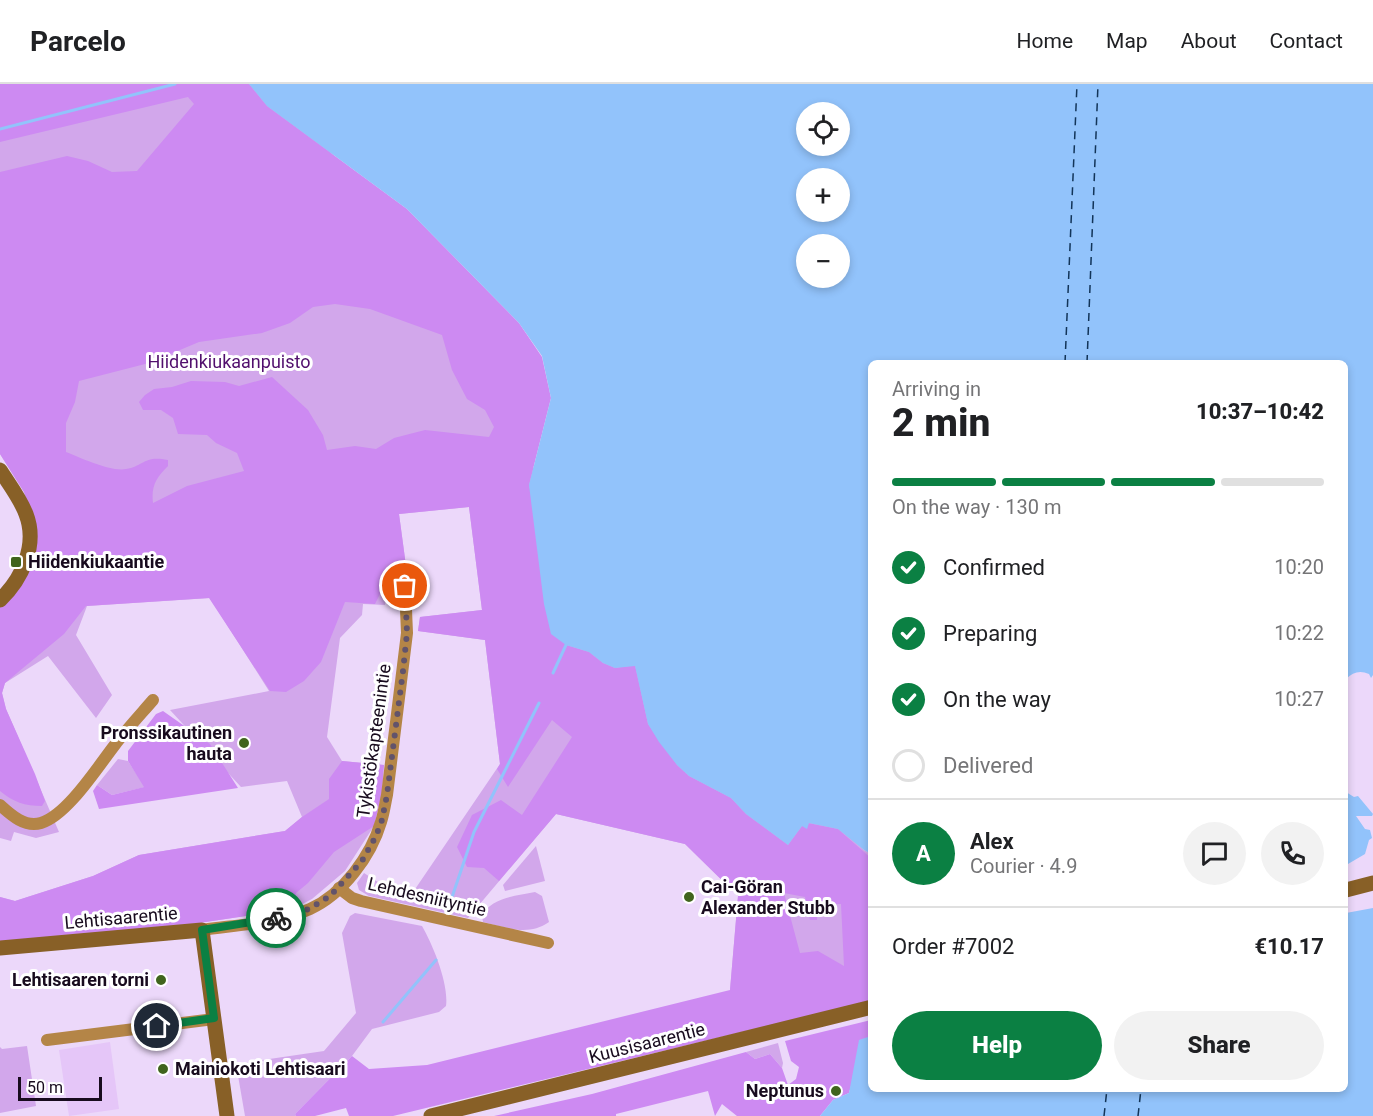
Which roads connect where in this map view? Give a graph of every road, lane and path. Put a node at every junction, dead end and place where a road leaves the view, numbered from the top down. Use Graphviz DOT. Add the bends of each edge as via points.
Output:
graph roads {
  1 [pos="0,470"];
  2 [pos="405,586"];
  3 [pos="0,600"];
  4 [pos="153,700"];
  5 [pos="0,805"];
  6 [pos="1373,884"];
  7 [pos="339,888"];
  8 [pos="1348,890"];
  9 [pos="202,930"];
  10 [pos="548,943"];
  11 [pos="0,948"];
  12 [pos="868,1008"];
  13 [pos="214,1018"];
  14 [pos="47,1040"];
  15 [pos="227,1116"];
  16 [pos="431,1116"];
  1 -- 3 [label="street" via="27,517 29,548 17,580"];
  2 -- 7 [label="street, Tykistökapteenintie" via="407,633 382,820 362,861"];
  4 -- 5 [label="street" via="54,816 39,824 26,823"];
  6 -- 8 [label="street"];
  7 -- 9 [label="street, Lehdesniityntie" via="321,903 299,913"];
  7 -- 10 [label="street, Lehdesniityntie" via="361,901"];
  9 -- 11 [label="street, Lehtisaarentie"];
  9 -- 13 [label="street, Lehtisaarentie"];
  12 -- 16 [label="street, Kuusisaarentie"];
  13 -- 14 [label="street"];
  13 -- 15 [label="street, Lehtisaarentie"];
}
